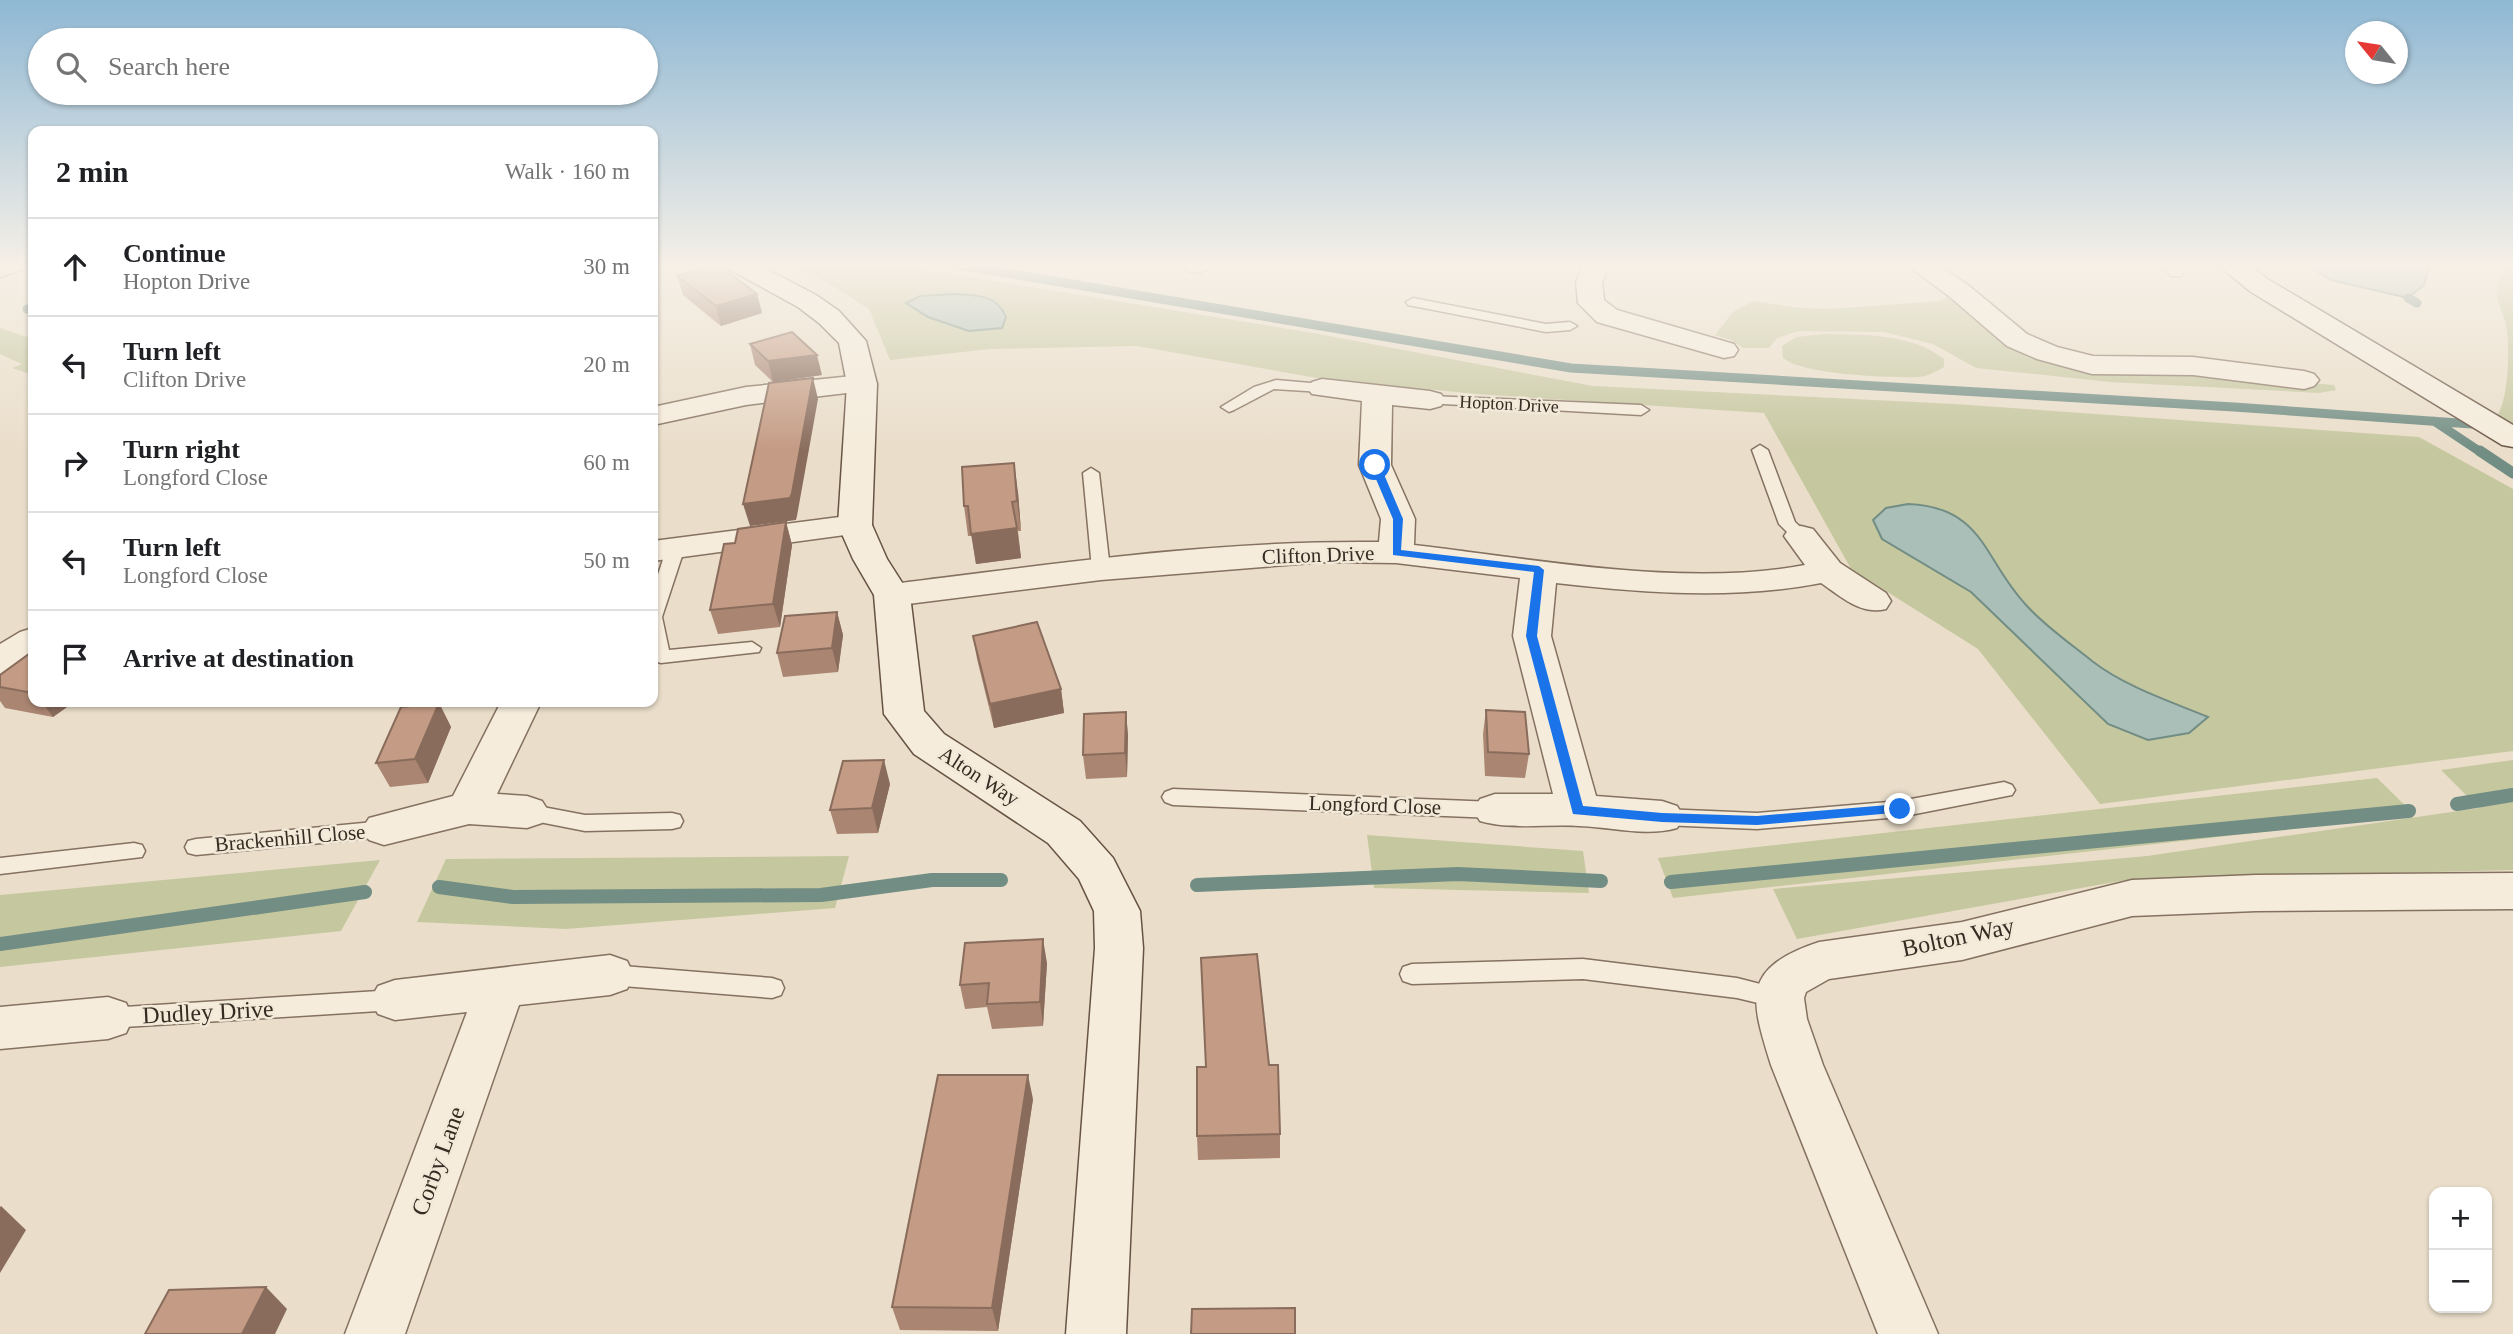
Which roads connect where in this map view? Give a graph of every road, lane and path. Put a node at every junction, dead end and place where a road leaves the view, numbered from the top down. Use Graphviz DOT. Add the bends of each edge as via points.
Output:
graph roads {
  1 [pos="838,326"];
  2 [pos="1537,326"];
  3 [pos="1567,326"];
  4 [pos="1642,326"];
  5 [pos="2001,326"];
  6 [pos="2328,326"];
  7 [pos="1724,350"];
  8 [pos="2304,380"];
  9 [pos="862,384"];
  10 [pos="1322,388"];
  11 [pos="1377,396"];
  12 [pos="1430,400"];
  13 [pos="1229,407"];
  14 [pos="1641,410"];
  15 [pos="658,415"];
  16 [pos="2497,429"];
  17 [pos="1760,450"];
  18 [pos="1091,473"];
  19 [pos="855,525"];
  20 [pos="1801,536"];
  21 [pos="664,549"];
  22 [pos="1396,553"];
  23 [pos="1101,569"];
  24 [pos="1539,570"];
  25 [pos="1828,571"];
  26 [pos="658,586"];
  27 [pos="892,594"];
  28 [pos="1873,601"];
  29 [pos="658,642"];
  30 [pos="28,643"];
  31 [pos="752,648"];
  32 [pos="0,662"];
  33 [pos="519,707"];
  34 [pos="2004,790"];
  35 [pos="1173,797"];
  36 [pos="469,808"];
  37 [pos="1495,810"];
  38 [pos="1578,810"];
  39 [pos="527,812"];
  40 [pos="1662,817"];
  41 [pos="672,821"];
  42 [pos="384,829"];
  43 [pos="196,846"];
  44 [pos="134,851"];
  45 [pos="0,866"];
  46 [pos="2513,891"];
  47 [pos="1412,974"];
  48 [pos="610,975"];
  49 [pos="501,988"];
  50 [pos="772,988"];
  51 [pos="1779,998"];
  52 [pos="395,1000"];
  53 [pos="108,1018"];
  54 [pos="7,1038"];
  55 [pos="375,1334"];
  56 [pos="1097,1334"];
  57 [pos="1908,1334"];
  1 -- 9 [label="street, Alton Way" via="852,341"];
  2 -- 3 [label="lane"];
  4 -- 7 [label="street"];
  5 -- 8 [label="street" via="2017,340 2047,353 2092,365 2193,366 2225,361"];
  6 -- 16 [label="street"];
  9 -- 15 [label="street" via="746,396"];
  9 -- 19 [label="street, Alton Way"];
  10 -- 11 [label="street, Hopton Drive"];
  10 -- 13 [label="lane" via="1271,386"];
  11 -- 12 [label="street, Hopton Drive"];
  11 -- 22 [label="street" via="1375,465 1398,519"];
  12 -- 14 [label="lane, Hopton Drive"];
  17 -- 20 [label="lane" via="1787,524"];
  18 -- 23 [label="lane"];
  19 -- 21 [label="street"];
  19 -- 27 [label="street, Alton Way"];
  20 -- 25 [label="street"];
  21 -- 26 [label="lane"];
  22 -- 23 [label="street, Clifton Drive" via="1324,552"];
  22 -- 24 [label="street, Clifton Drive"];
  23 -- 27 [label="street, Clifton Drive"];
  24 -- 25 [label="street, Clifton Drive" via="1705,584 1776,581"];
  24 -- 38 [label="street" via="1532,636"];
  25 -- 28 [label="street"];
  27 -- 56 [label="street, Alton Way" via="904,714 929,744 1064,832 1097,870 1117,911 1119,948"];
  29 -- 31 [label="lane" via="661,657"];
  30 -- 32 [label="street"];
  33 -- 36 [label="street"];
  34 -- 40 [label="lane, Longford Close" via="1900,809 1757,821"];
  35 -- 37 [label="lane, Longford Close"];
  36 -- 39 [label="street"];
  36 -- 42 [label="street"];
  37 -- 38 [label="street, Longford Close"];
  38 -- 40 [label="street, Longford Close"];
  39 -- 41 [label="lane" via="585,823"];
  42 -- 43 [label="lane, Brackenhill Close"];
  44 -- 45 [label="lane"];
  46 -- 51 [label="street, Bolton Way" via="2132,898 1962,941 1819,961 1787,979"];
  47 -- 51 [label="lane" via="1583,969"];
  48 -- 49 [label="street"];
  48 -- 50 [label="lane"];
  49 -- 52 [label="street"];
  49 -- 55 [label="street, Corby Lane"];
  51 -- 57 [label="street" via="1797,1065"];
  52 -- 53 [label="lane, Dudley Drive"];
  53 -- 54 [label="street, Dudley Drive"];
}
